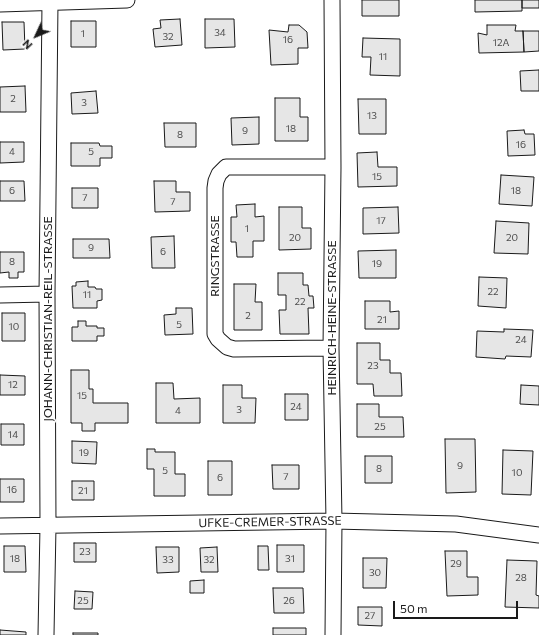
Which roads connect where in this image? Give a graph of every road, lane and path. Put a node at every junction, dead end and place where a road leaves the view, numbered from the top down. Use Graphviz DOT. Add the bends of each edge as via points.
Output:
graph roads {
  1 [pos="104,0"];
  2 [pos="127,0"];
  3 [pos="332,0"];
  4 [pos="50,2"];
  5 [pos="0,4"];
  6 [pos="333,166"];
  7 [pos="47,294"];
  8 [pos="0,295"];
  9 [pos="331,348"];
  10 [pos="334,521"];
  11 [pos="0,526"];
  12 [pos="48,526"];
  13 [pos="539,535"];
  14 [pos="46,635"];
  15 [pos="333,635"];
  1 -- 2 [label="street"];
  1 -- 4 [label="street"];
  3 -- 6 [label="street, HEINRICH-HEINE-STRASSE"];
  4 -- 5 [label="street"];
  4 -- 7 [label="street, JOHANN-CHRISTIAN-REIL-STRASSE"];
  6 -- 9 [label="street, HEINRICH-HEINE-STRASSE"];
  6 -- 9 [label="street, RINGSTRASSE" via="226,167 216,181 215,188 215,334 218,339 227,347 234,349"];
  7 -- 8 [label="street"];
  7 -- 12 [label="street, JOHANN-CHRISTIAN-REIL-STRASSE"];
  9 -- 10 [label="street, HEINRICH-HEINE-STRASSE"];
  10 -- 12 [label="street, UFKE-CREMER-STRASSE"];
  10 -- 13 [label="street, UFKE-CREMER-STRASSE" via="456,524"];
  10 -- 15 [label="street, HEINRICH-HEINE-STRASSE"];
  11 -- 12 [label="street, UFKE-CREMER-STRASSE"];
  12 -- 14 [label="street, JOHANN-CHRISTIAN-REIL-STRASSE"];
}
